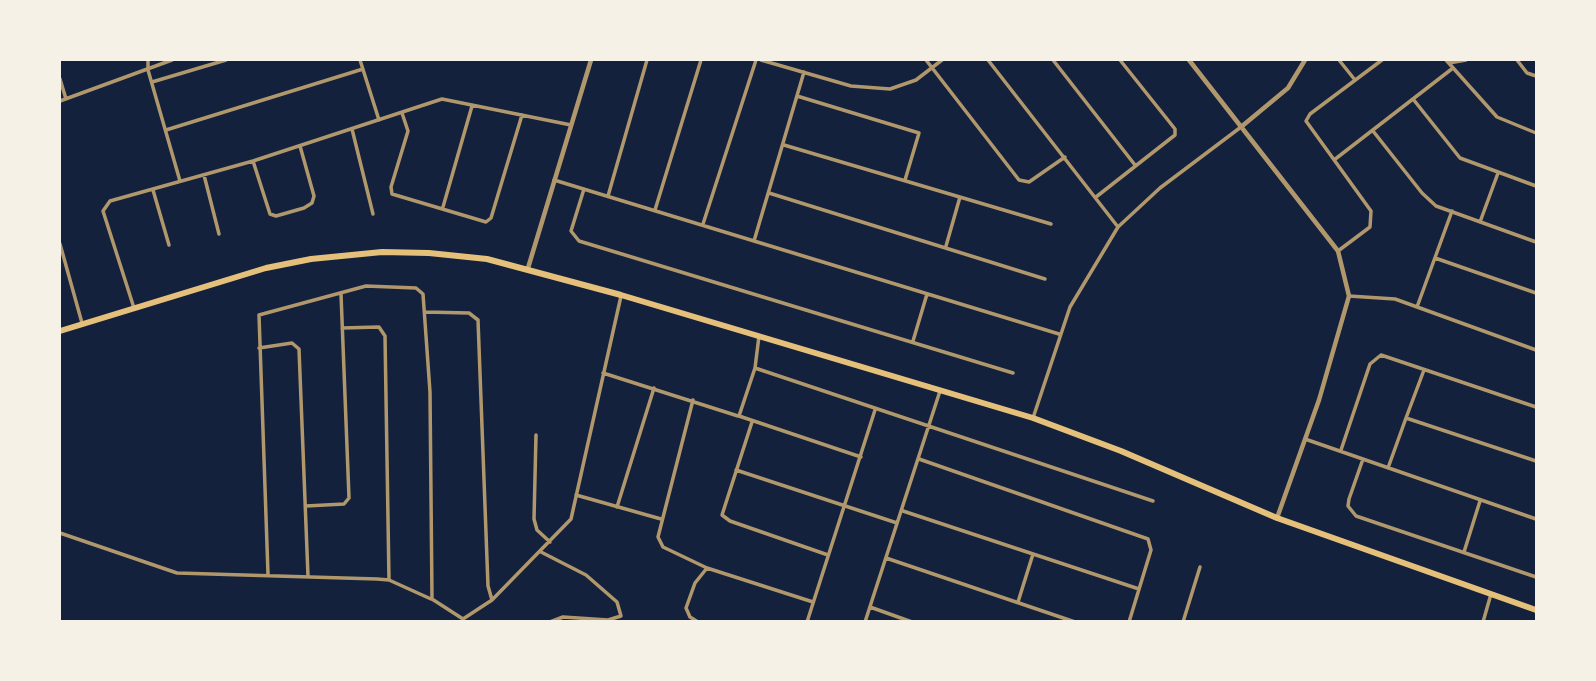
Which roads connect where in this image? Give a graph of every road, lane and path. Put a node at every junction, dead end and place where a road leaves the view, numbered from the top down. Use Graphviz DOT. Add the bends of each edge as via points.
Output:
graph roads {
  1 [pos="148,60"];
  2 [pos="172,60"];
  3 [pos="226,60"];
  4 [pos="360,60"];
  5 [pos="591,60"];
  6 [pos="647,60"];
  7 [pos="701,60"];
  8 [pos="756,60"];
  9 [pos="761,60"];
  10 [pos="926,60"];
  11 [pos="942,60"];
  12 [pos="988,60"];
  13 [pos="1053,60"];
  14 [pos="1120,60"];
  15 [pos="1189,60"];
  16 [pos="1305,60"];
  17 [pos="1339,60"];
  18 [pos="1382,60"];
  19 [pos="1466,60"];
  20 [pos="1517,60"];
  21 [pos="1448,61"];
  22 [pos="932,67"];
  23 [pos="1453,68"];
  24 [pos="363,69"];
  25 [pos="148,70"];
  26 [pos="804,72"];
  27 [pos="1536,76"];
  28 [pos="60,79"];
  29 [pos="1355,80"];
  30 [pos="152,82"];
  31 [pos="797,96"];
  32 [pos="66,99"];
  33 [pos="1413,99"];
  34 [pos="60,101"];
  35 [pos="472,106"];
  36 [pos="402,113"];
  37 [pos="522,115"];
  38 [pos="379,120"];
  39 [pos="571,125"];
  40 [pos="1241,127"];
  41 [pos="352,129"];
  42 [pos="166,130"];
  43 [pos="1373,131"];
  44 [pos="1536,133"];
  45 [pos="784,145"];
  46 [pos="300,146"];
  47 [pos="1065,157"];
  48 [pos="1334,160"];
  49 [pos="253,161"];
  50 [pos="1135,165"];
  51 [pos="1498,173"];
  52 [pos="204,175"];
  53 [pos="555,180"];
  54 [pos="905,180"];
  55 [pos="180,181"];
  56 [pos="1536,186"];
  57 [pos="584,189"];
  58 [pos="153,190"];
  59 [pos="769,193"];
  60 [pos="608,196"];
  61 [pos="960,197"];
  62 [pos="1096,197"];
  63 [pos="443,207"];
  64 [pos="654,210"];
  65 [pos="1452,211"];
  66 [pos="373,214"];
  67 [pos="1480,222"];
  68 [pos="1051,224"];
  69 [pos="703,225"];
  70 [pos="1118,227"];
  71 [pos="219,234"];
  72 [pos="754,241"];
  73 [pos="1536,242"];
  74 [pos="60,244"];
  75 [pos="169,244"];
  76 [pos="946,246"];
  77 [pos="1338,251"];
  78 [pos="1435,258"];
  79 [pos="528,268"];
  80 [pos="1045,279"];
  81 [pos="1536,293"];
  82 [pos="341,294"];
  83 [pos="927,294"];
  84 [pos="621,295"];
  85 [pos="1349,296"];
  86 [pos="1417,307"];
  87 [pos="134,308"];
  88 [pos="425,312"];
  89 [pos="82,325"];
  90 [pos="342,328"];
  91 [pos="60,331"];
  92 [pos="1059,334"];
  93 [pos="759,337"];
  94 [pos="913,341"];
  95 [pos="259,348"];
  96 [pos="1536,351"];
  97 [pos="755,368"];
  98 [pos="1424,370"];
  99 [pos="603,373"];
  100 [pos="1013,373"];
  101 [pos="654,388"];
  102 [pos="940,391"];
  103 [pos="693,400"];
  104 [pos="1536,407"];
  105 [pos="875,410"];
  106 [pos="739,416"];
  107 [pos="1033,418"];
  108 [pos="1406,418"];
  109 [pos="752,421"];
  110 [pos="929,427"];
  111 [pos="536,435"];
  112 [pos="1305,439"];
  113 [pos="1341,450"];
  114 [pos="861,457"];
  115 [pos="919,459"];
  116 [pos="1363,459"];
  117 [pos="1536,461"];
  118 [pos="1388,468"];
  119 [pos="736,470"];
  120 [pos="576,495"];
  121 [pos="1480,500"];
  122 [pos="1153,501"];
  123 [pos="306,506"];
  124 [pos="845,506"];
  125 [pos="617,507"];
  126 [pos="903,511"];
  127 [pos="1277,518"];
  128 [pos="660,519"];
  129 [pos="1536,519"];
  130 [pos="897,523"];
  131 [pos="60,533"];
  132 [pos="550,542"];
  133 [pos="541,552"];
  134 [pos="1464,552"];
  135 [pos="1033,554"];
  136 [pos="828,555"];
  137 [pos="886,558"];
  138 [pos="1200,567"];
  139 [pos="708,568"];
  140 [pos="268,574"];
  141 [pos="307,576"];
  142 [pos="1536,577"];
  143 [pos="389,580"];
  144 [pos="1139,589"];
  145 [pos="1491,594"];
  146 [pos="432,599"];
  147 [pos="492,600"];
  148 [pos="813,602"];
  149 [pos="1018,602"];
  150 [pos="870,607"];
  151 [pos="1536,610"];
  152 [pos="621,616"];
  153 [pos="465,620"];
  154 [pos="581,620"];
  155 [pos="550,621"];
  156 [pos="624,621"];
  157 [pos="698,621"];
  158 [pos="807,621"];
  159 [pos="865,621"];
  160 [pos="912,621"];
  161 [pos="1075,621"];
  162 [pos="1129,621"];
  163 [pos="1183,621"];
  164 [pos="1483,621"];
  1 -- 25 [label="street"];
  2 -- 25 [label="street"];
  3 -- 30 [label="street"];
  4 -- 24 [label="street"];
  5 -- 39 [label="street"];
  6 -- 60 [label="street"];
  7 -- 64 [label="street"];
  8 -- 69 [label="street"];
  9 -- 26 [label="street"];
  10 -- 22 [label="street"];
  11 -- 22 [label="street"];
  12 -- 47 [label="street"];
  13 -- 50 [label="street"];
  14 -- 50 [label="street" via="1175,129 1175,135"];
  15 -- 40 [label="street"];
  16 -- 40 [label="street" via="1288,88"];
  17 -- 29 [label="street"];
  18 -- 29 [label="street"];
  19 -- 21 [label="street"];
  20 -- 27 [label="street" via="1527,73"];
  21 -- 23 [label="street"];
  22 -- 26 [label="street" via="916,80 890,89 851,86"];
  22 -- 47 [label="street" via="1019,180 1029,182"];
  23 -- 33 [label="street"];
  23 -- 44 [label="street" via="1497,117"];
  24 -- 38 [label="street"];
  24 -- 42 [label="street"];
  25 -- 30 [label="street"];
  25 -- 32 [label="street"];
  26 -- 31 [label="street"];
  28 -- 32 [label="street"];
  29 -- 48 [label="street" via="1306,121"];
  30 -- 42 [label="street"];
  31 -- 45 [label="street"];
  31 -- 54 [label="street" via="919,133"];
  32 -- 34 [label="street"];
  33 -- 43 [label="street"];
  33 -- 51 [label="street" via="1460,158"];
  35 -- 36 [label="street" via="442,99"];
  35 -- 37 [label="street"];
  35 -- 63 [label="street"];
  36 -- 38 [label="street"];
  36 -- 63 [label="street" via="408,131 391,187 393,194"];
  37 -- 39 [label="street"];
  37 -- 63 [label="street" via="491,218 486,222"];
  38 -- 41 [label="street"];
  39 -- 53 [label="street"];
  40 -- 70 [label="street" via="1160,188"];
  40 -- 77 [label="street"];
  41 -- 46 [label="street"];
  41 -- 66 [label="street"];
  42 -- 55 [label="street"];
  43 -- 48 [label="street"];
  43 -- 65 [label="street" via="1422,193 1436,206"];
  45 -- 54 [label="street"];
  45 -- 59 [label="street"];
  46 -- 49 [label="street"];
  46 -- 49 [label="street" via="314,195 304,208 270,214"];
  47 -- 62 [label="street"];
  48 -- 77 [label="street" via="1371,211 1370,227"];
  49 -- 52 [label="street"];
  50 -- 62 [label="street"];
  51 -- 56 [label="street"];
  51 -- 67 [label="street"];
  52 -- 55 [label="street"];
  52 -- 71 [label="street"];
  53 -- 57 [label="street"];
  53 -- 79 [label="street"];
  54 -- 61 [label="street"];
  55 -- 58 [label="street"];
  57 -- 60 [label="street"];
  57 -- 94 [label="street" via="571,231 579,241"];
  58 -- 75 [label="street"];
  58 -- 87 [label="street" via="110,201 103,211"];
  59 -- 72 [label="street"];
  59 -- 76 [label="street"];
  60 -- 64 [label="street"];
  61 -- 68 [label="street"];
  61 -- 76 [label="street"];
  62 -- 70 [label="street"];
  64 -- 69 [label="street"];
  65 -- 67 [label="street"];
  65 -- 78 [label="street"];
  67 -- 73 [label="street"];
  69 -- 72 [label="street"];
  70 -- 92 [label="street"];
  72 -- 83 [label="street"];
  74 -- 89 [label="street"];
  76 -- 80 [label="street"];
  77 -- 85 [label="street"];
  78 -- 81 [label="street"];
  78 -- 86 [label="street"];
  79 -- 84 [label="main road"];
  79 -- 87 [label="main road" via="429,253 335,255 267,268"];
  82 -- 88 [label="street" via="377,285 416,288 423,295"];
  82 -- 90 [label="street"];
  82 -- 95 [label="street" via="259,315"];
  83 -- 92 [label="street"];
  83 -- 94 [label="street"];
  84 -- 93 [label="main road"];
  84 -- 99 [label="street"];
  85 -- 86 [label="street" via="1375,296"];
  85 -- 112 [label="street"];
  86 -- 96 [label="street"];
  87 -- 89 [label="main road"];
  88 -- 146 [label="street"];
  88 -- 147 [label="street" via="470,313 478,320"];
  89 -- 91 [label="main road"];
  90 -- 123 [label="street" via="349,498 344,504"];
  90 -- 143 [label="street" via="379,327 385,336"];
  92 -- 107 [label="street"];
  93 -- 97 [label="street"];
  93 -- 102 [label="main road"];
  94 -- 100 [label="street"];
  95 -- 123 [label="street" via="292,343 299,349"];
  95 -- 140 [label="street"];
  97 -- 105 [label="street"];
  97 -- 106 [label="street"];
  98 -- 104 [label="street"];
  98 -- 108 [label="street"];
  98 -- 113 [label="street" via="1381,355 1370,364"];
  99 -- 101 [label="street"];
  99 -- 120 [label="street"];
  101 -- 103 [label="street"];
  101 -- 125 [label="street"];
  102 -- 107 [label="main road"];
  102 -- 110 [label="street"];
  103 -- 106 [label="street"];
  103 -- 128 [label="street"];
  105 -- 110 [label="street"];
  105 -- 114 [label="street"];
  106 -- 109 [label="street"];
  107 -- 127 [label="main road"];
  108 -- 117 [label="street"];
  108 -- 118 [label="street"];
  109 -- 114 [label="street"];
  109 -- 119 [label="street"];
  110 -- 115 [label="street"];
  110 -- 122 [label="street"];
  111 -- 132 [label="street" via="534,519 537,530"];
  112 -- 113 [label="street"];
  112 -- 127 [label="street"];
  113 -- 116 [label="street"];
  114 -- 124 [label="street"];
  115 -- 126 [label="street"];
  115 -- 144 [label="street" via="1148,539 1152,550"];
  116 -- 118 [label="street"];
  116 -- 134 [label="street" via="1348,506 1356,516"];
  118 -- 121 [label="street"];
  119 -- 124 [label="street"];
  119 -- 136 [label="street" via="721,510 726,518"];
  120 -- 125 [label="street"];
  120 -- 132 [label="street" via="571,519"];
  121 -- 129 [label="street"];
  121 -- 134 [label="street"];
  123 -- 141 [label="street"];
  124 -- 130 [label="street"];
  124 -- 136 [label="street"];
  125 -- 128 [label="street"];
  126 -- 130 [label="street"];
  126 -- 135 [label="street"];
  127 -- 145 [label="main road"];
  128 -- 139 [label="street" via="660,544"];
  130 -- 137 [label="street"];
  131 -- 140 [label="street" via="177,573"];
  132 -- 133 [label="street"];
  133 -- 147 [label="street"];
  133 -- 152 [label="street" via="586,575 617,602"];
  134 -- 142 [label="street"];
  135 -- 144 [label="street"];
  135 -- 149 [label="street"];
  136 -- 148 [label="street"];
  137 -- 149 [label="street"];
  137 -- 150 [label="street"];
  138 -- 163 [label="street"];
  139 -- 148 [label="street"];
  139 -- 157 [label="street" via="695,583 685,608"];
  140 -- 141 [label="street"];
  141 -- 143 [label="street"];
  143 -- 146 [label="street"];
  144 -- 162 [label="street"];
  145 -- 151 [label="main road"];
  145 -- 164 [label="street"];
  146 -- 153 [label="street"];
  147 -- 153 [label="street"];
  148 -- 158 [label="street"];
  149 -- 161 [label="street"];
  150 -- 159 [label="street"];
  150 -- 160 [label="street"];
  152 -- 154 [label="street"];
  152 -- 156 [label="street"];
  154 -- 155 [label="street" via="563,617"];
}
